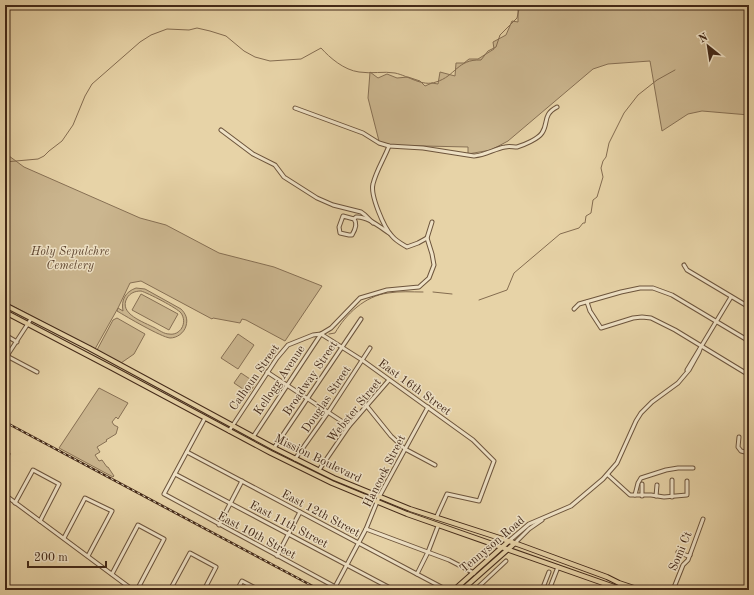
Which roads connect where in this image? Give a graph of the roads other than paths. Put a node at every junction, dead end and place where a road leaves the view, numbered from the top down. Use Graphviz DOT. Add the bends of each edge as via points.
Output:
graph roads {
  1 [pos="557,107"];
  2 [pos="295,108"];
  3 [pos="221,130"];
  4 [pos="389,146"];
  5 [pos="354,219"];
  6 [pos="432,222"];
  7 [pos="373,223"];
  8 [pos="390,234"];
  9 [pos="427,238"];
  10 [pos="684,264"];
  11 [pos="731,297"];
  12 [pos="587,302"];
  13 [pos="5,306"];
  14 [pos="749,307"];
  15 [pos="574,309"];
  16 [pos="5,312"];
  17 [pos="31,319"];
  18 [pos="361,319"];
  19 [pos="717,322"];
  20 [pos="28,324"];
  21 [pos="321,334"];
  22 [pos="5,336"];
  23 [pos="749,341"];
  24 [pos="16,342"];
  25 [pos="342,348"];
  26 [pos="370,348"];
  27 [pos="701,348"];
  28 [pos="6,357"];
  29 [pos="362,360"];
  30 [pos="99,361"];
  31 [pos="115,362"];
  32 [pos="37,372"];
  33 [pos="267,372"];
  34 [pos="749,375"];
  35 [pos="389,380"];
  36 [pos="287,385"];
  37 [pos="307,398"];
  38 [pos="189,402"];
  39 [pos="366,405"];
  40 [pos="428,407"];
  41 [pos="186,408"];
  42 [pos="329,412"];
  43 [pos="205,418"];
  44 [pos="232,426"];
  45 [pos="349,426"];
  46 [pos="229,431"];
  47 [pos="253,437"];
  48 [pos="739,437"];
  49 [pos="274,448"];
  50 [pos="405,450"];
  51 [pos="187,452"];
  52 [pos="7,453"];
  53 [pos="749,453"];
  54 [pos="295,459"];
  55 [pos="5,460"];
  56 [pos="435,465"];
  57 [pos="694,468"];
  58 [pos="319,470"];
  59 [pos="176,474"];
  60 [pos="608,475"];
  61 [pos="672,480"];
  62 [pos="242,481"];
  63 [pos="687,481"];
  64 [pos="642,484"];
  65 [pos="657,485"];
  66 [pos="5,495"];
  67 [pos="635,496"];
  68 [pos="642,496"];
  69 [pos="656,496"];
  70 [pos="749,496"];
  71 [pos="379,497"];
  72 [pos="672,497"];
  73 [pos="749,500"];
  74 [pos="376,502"];
  75 [pos="15,503"];
  76 [pos="230,503"];
  77 [pos="300,512"];
  78 [pos="436,518"];
  79 [pos="545,518"];
  80 [pos="703,519"];
  81 [pos="40,521"];
  82 [pos="219,524"];
  83 [pos="438,526"];
  84 [pos="366,529"];
  85 [pos="289,534"];
  86 [pos="64,538"];
  87 [pos="509,541"];
  88 [pos="359,543"];
  89 [pos="514,543"];
  90 [pos="502,547"];
  91 [pos="507,549"];
  92 [pos="428,552"];
  93 [pos="678,552"];
  94 [pos="690,555"];
  95 [pos="88,556"];
  96 [pos="277,556"];
  97 [pos="506,561"];
  98 [pos="347,565"];
  99 [pos="488,566"];
  100 [pos="558,567"];
  101 [pos="474,572"];
  102 [pos="494,572"];
  103 [pos="549,572"];
  104 [pos="112,574"];
  105 [pos="417,574"];
  106 [pos="335,587"];
  107 [pos="617,589"];
  108 [pos="133,590"];
  109 [pos="137,590"];
  110 [pos="170,590"];
  111 [pos="204,590"];
  112 [pos="237,590"];
  113 [pos="259,590"];
  114 [pos="341,590"];
  115 [pos="394,590"];
  116 [pos="447,590"];
  117 [pos="454,590"];
  118 [pos="462,590"];
  119 [pos="475,590"];
  120 [pos="542,590"];
  121 [pos="549,590"];
  122 [pos="623,590"];
  123 [pos="640,590"];
  124 [pos="673,590"];
  1 -- 4 [label="street" via="550,111 545,119 541,135 517,147 504,147 483,156"];
  2 -- 4 [label="street" via="363,133"];
  3 -- 7 [label="street" via="253,154 275,165 284,178 333,205 361,212"];
  4 -- 8 [label="street" via="372,189"];
  5 -- 5 [label="street" via="343,216 340,233 349,236 352,234 356,227"];
  5 -- 7 [label="street" via="361,217"];
  6 -- 9 [label="street"];
  7 -- 8 [label="street"];
  8 -- 9 [label="street" via="407,247"];
  9 -- 21 [label="street, Calhoun Street" via="434,265 429,278 420,287 388,290 360,298 331,328"];
  10 -- 11 [label="street" via="687,270"];
  11 -- 14 [label="street"];
  11 -- 19 [label="street, Tennyson Road"];
  12 -- 15 [label="street" via="579,304"];
  12 -- 19 [label="street" via="621,292 653,288 672,295"];
  12 -- 27 [label="street" via="601,328 633,318 647,317"];
  13 -- 17 [label="main road, Mission Boulevard"];
  16 -- 20 [label="main road, Mission Boulevard"];
  17 -- 20 [label="street"];
  17 -- 31 [label="main road, Mission Boulevard"];
  18 -- 25 [label="street, Broadway Street"];
  19 -- 23 [label="street"];
  19 -- 27 [label="street, Tennyson Road"];
  20 -- 24 [label="street"];
  20 -- 30 [label="main road, Mission Boulevard"];
  21 -- 25 [label="street, East 16th Street"];
  21 -- 33 [label="street, Calhoun Street" via="288,345"];
  21 -- 36 [label="street, Kellogg Avenue"];
  22 -- 24 [label="street"];
  24 -- 28 [label="street"];
  25 -- 29 [label="street, East 16th Street"];
  25 -- 37 [label="street, Broadway Street"];
  26 -- 29 [label="street, Douglas Street"];
  27 -- 34 [label="street"];
  27 -- 60 [label="street, Tennyson Road" via="678,383 641,413 622,454"];
  28 -- 32 [label="street"];
  29 -- 35 [label="street, East 16th Street"];
  29 -- 42 [label="street, Douglas Street"];
  30 -- 31 [label="main road"];
  30 -- 41 [label="main road, Mission Boulevard"];
  31 -- 38 [label="main road, Mission Boulevard"];
  33 -- 36 [label="street"];
  33 -- 44 [label="street, Calhoun Street"];
  35 -- 39 [label="street, Webster Street"];
  35 -- 40 [label="street, East 16th Street"];
  36 -- 37 [label="street"];
  36 -- 47 [label="street, Kellogg Avenue"];
  37 -- 42 [label="street"];
  37 -- 49 [label="street, Broadway Street"];
  38 -- 41 [label="main road"];
  38 -- 44 [label="main road, Mission Boulevard"];
  39 -- 45 [label="street, Webster Street"];
  39 -- 50 [label="street"];
  40 -- 50 [label="street, Hancock Street"];
  40 -- 78 [label="street, East 16th Street" via="473,440 494,461 479,501 447,494"];
  41 -- 43 [label="main road, Mission Boulevard"];
  42 -- 45 [label="street"];
  42 -- 54 [label="street, Douglas Street"];
  43 -- 46 [label="main road, Mission Boulevard"];
  43 -- 51 [label="street"];
  44 -- 46 [label="street, Calhoun Street"];
  44 -- 47 [label="main road, Mission Boulevard"];
  45 -- 58 [label="street, Webster Street"];
  46 -- 74 [label="main road, Mission Boulevard" via="300,468"];
  47 -- 49 [label="main road, Mission Boulevard"];
  48 -- 53 [label="street" via="738,447 741,451"];
  49 -- 54 [label="main road, Mission Boulevard"];
  50 -- 56 [label="street"];
  50 -- 71 [label="street, Hancock Street"];
  51 -- 59 [label="street"];
  51 -- 62 [label="street, East 12th Street"];
  52 -- 55 [label="street"];
  54 -- 58 [label="main road, Mission Boulevard"];
  57 -- 67 [label="street" via="666,470 641,478"];
  58 -- 71 [label="main road, Mission Boulevard"];
  59 -- 76 [label="street, East 11th Street"];
  59 -- 82 [label="street, East 10th Street" via="164,494"];
  60 -- 67 [label="street" via="628,494"];
  60 -- 79 [label="street, Tennyson Road" via="578,501"];
  61 -- 72 [label="street"];
  62 -- 76 [label="street"];
  62 -- 77 [label="street, East 12th Street"];
  63 -- 72 [label="street" via="687,495"];
  64 -- 68 [label="street"];
  65 -- 69 [label="street"];
  66 -- 75 [label="street"];
  67 -- 68 [label="street"];
  68 -- 69 [label="street"];
  69 -- 72 [label="street"];
  70 -- 73 [label="street"];
  71 -- 74 [label="street, Hancock Street"];
  71 -- 78 [label="main road, Mission Boulevard"];
  74 -- 83 [label="main road, Mission Boulevard"];
  74 -- 84 [label="street, Hancock Street"];
  75 -- 81 [label="street"];
  75 -- 81 [label="street" via="33,470 59,484"];
  76 -- 82 [label="street"];
  76 -- 85 [label="street, East 11th Street"];
  77 -- 85 [label="street"];
  77 -- 88 [label="street, East 12th Street"];
  78 -- 87 [label="main road, Mission Boulevard"];
  79 -- 87 [label="street, Tennyson Road" via="526,526"];
  79 -- 89 [label="street, Tennyson Road"];
  80 -- 94 [label="street, Somi Ct"];
  81 -- 86 [label="street"];
  82 -- 96 [label="street, East 10th Street"];
  83 -- 90 [label="main road, Mission Boulevard"];
  83 -- 92 [label="street"];
  84 -- 88 [label="street, Hancock Street"];
  84 -- 92 [label="street"];
  85 -- 96 [label="street"];
  85 -- 98 [label="street, East 11th Street"];
  86 -- 95 [label="street"];
  86 -- 95 [label="street" via="85,498 112,511"];
  87 -- 89 [label="main road, Mission Boulevard"];
  87 -- 90 [label="main road, Tennyson Road"];
  88 -- 98 [label="street, Hancock Street"];
  88 -- 105 [label="street, East 12th Street"];
  89 -- 91 [label="main road, Tennyson Road"];
  89 -- 123 [label="main road, Mission Boulevard"];
  90 -- 91 [label="main road, Mission Boulevard"];
  90 -- 101 [label="main road, Tennyson Road"];
  91 -- 99 [label="main road, Tennyson Road"];
  91 -- 100 [label="main road, Mission Boulevard"];
  92 -- 101 [label="street"];
  92 -- 105 [label="street"];
  93 -- 94 [label="street"];
  94 -- 124 [label="street, Somi Ct"];
  95 -- 104 [label="street"];
  96 -- 106 [label="street, East 10th Street"];
  97 -- 102 [label="street"];
  98 -- 106 [label="street, Hancock Street"];
  98 -- 115 [label="street, East 11th Street"];
  99 -- 102 [label="street"];
  99 -- 118 [label="main road, Tennyson Road"];
  100 -- 107 [label="main road, Mission Boulevard"];
  100 -- 121 [label="street"];
  101 -- 117 [label="main road, Tennyson Road"];
  102 -- 119 [label="street"];
  103 -- 120 [label="street"];
  104 -- 108 [label="street"];
  104 -- 109 [label="street" via="138,525 164,539"];
  105 -- 116 [label="street, East 12th Street"];
  106 -- 114 [label="street, East 10th Street"];
  107 -- 122 [label="main road, Mission Boulevard"];
  110 -- 111 [label="street" via="190,553 216,567"];
  112 -- 113 [label="street" via="242,581"];
}
